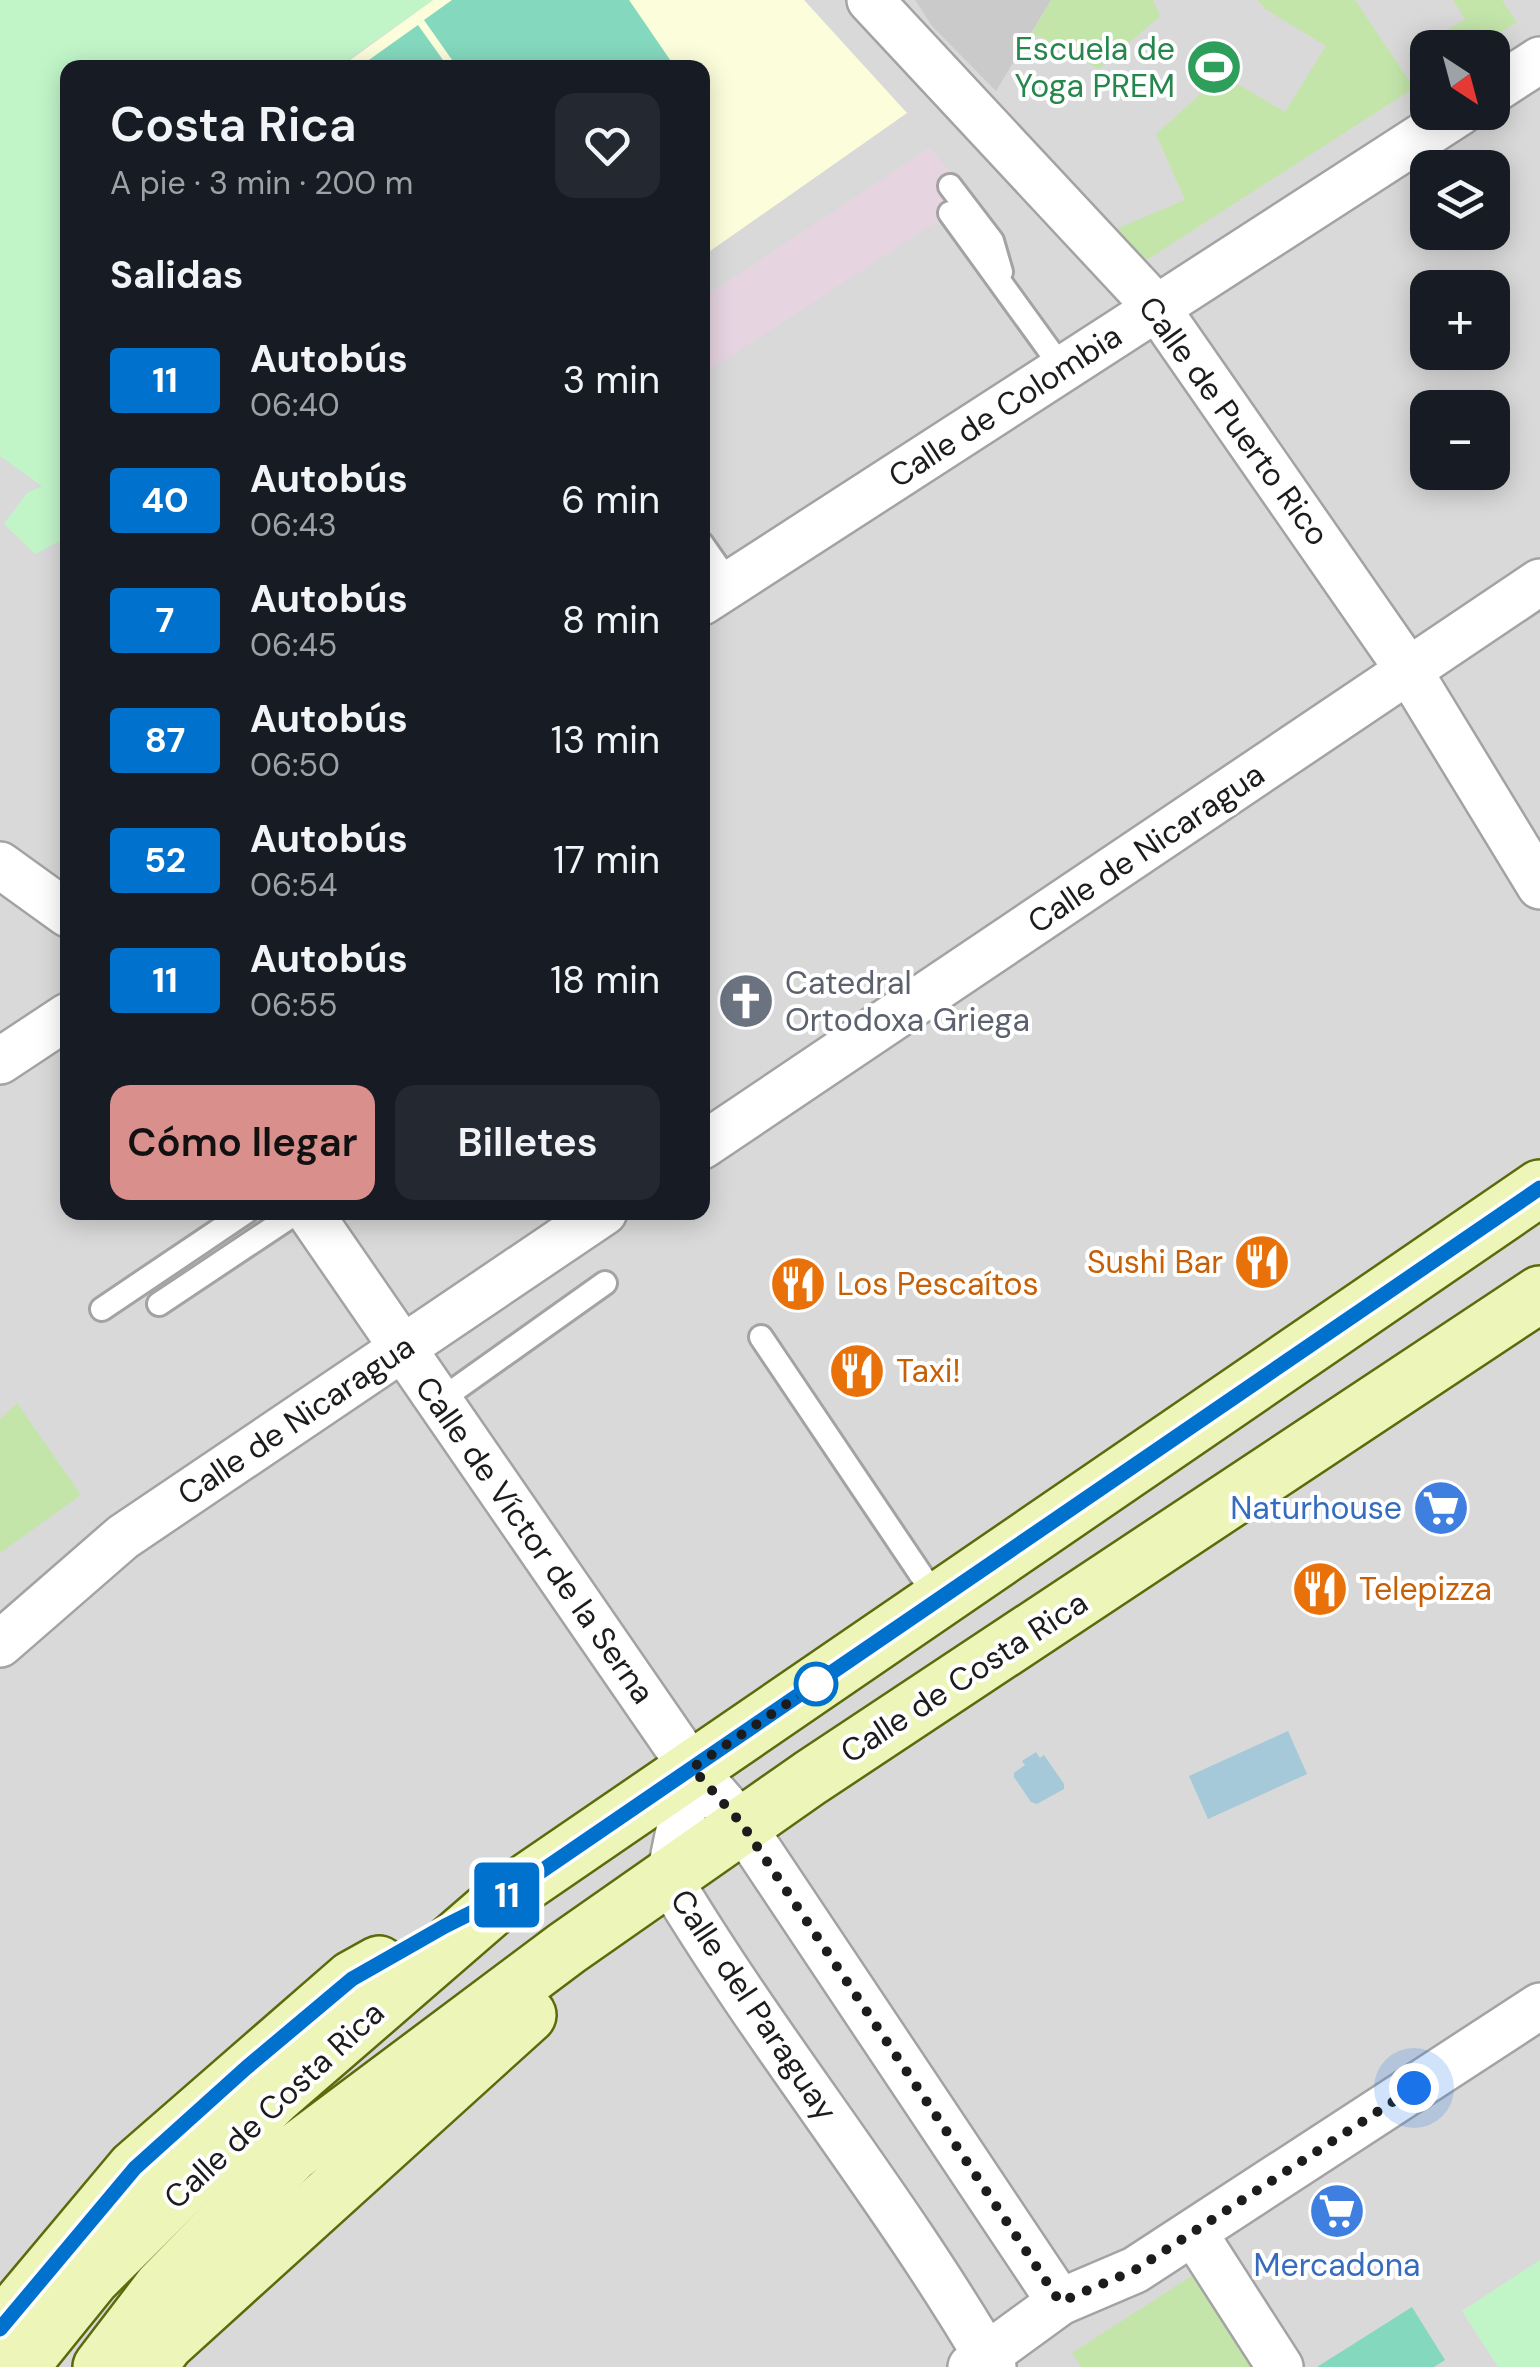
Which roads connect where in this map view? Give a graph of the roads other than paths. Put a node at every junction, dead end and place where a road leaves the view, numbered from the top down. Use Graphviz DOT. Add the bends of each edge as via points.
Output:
graph roads {
  1 [pos="870,0"];
  2 [pos="1540,60"];
  3 [pos="1510,79"];
  4 [pos="1432,130"];
  5 [pos="950,186"];
  6 [pos="950,213"];
  7 [pos="1008,294"];
  8 [pos="1158,308"];
  9 [pos="1063,369"];
  10 [pos="1540,582"];
  11 [pos="716,594"];
  12 [pos="1409,670"];
  13 [pos="0,865"];
  14 [pos="1540,886"];
  15 [pos="60,908"];
  16 [pos="60,1021"];
  17 [pos="0,1061"];
  18 [pos="710,1141"];
  19 [pos="1540,1188"];
  20 [pos="234,1220"];
  21 [pos="285,1220"];
  22 [pos="315,1220"];
  23 [pos="592,1220"];
  24 [pos="605,1283"];
  25 [pos="1540,1294"];
  26 [pos="160,1304"];
  27 [pos="102,1308"];
  28 [pos="761,1337"];
  29 [pos="403,1348"];
  30 [pos="439,1400"];
  31 [pos="938,1600"];
  32 [pos="0,1644"];
  33 [pos="692,1768"];
  34 [pos="742,1824"];
  35 [pos="669,1879"];
  36 [pos="505,1896"];
  37 [pos="567,1948"];
  38 [pos="1540,2006"];
  39 [pos="1194,2233"];
  40 [pos="1060,2302"];
  41 [pos="0,2328"];
  42 [pos="983,2363"];
  43 [pos="20,2367"];
  44 [pos="100,2367"];
  45 [pos="148,2367"];
  46 [pos="1280,2367"];
  1 -- 8 [label="street, Calle de Puerto Rico"];
  2 -- 3 [label="street"];
  4 -- 8 [label="street, Calle de Colombia"];
  5 -- 7 [label="lane" via="992,242"];
  6 -- 7 [label="lane"];
  7 -- 9 [label="lane"];
  8 -- 9 [label="street, Calle de Colombia"];
  8 -- 12 [label="street, Calle de Puerto Rico"];
  9 -- 11 [label="street, Calle de Colombia"];
  10 -- 12 [label="street, Calle de Nicaragua"];
  12 -- 14 [label="street, Calle de Puerto Rico"];
  12 -- 18 [label="street, Calle de Nicaragua"];
  13 -- 15 [label="street"];
  16 -- 17 [label="street"];
  19 -- 31 [label="main road, Calle de Costa Rica"];
  20 -- 27 [label="lane"];
  21 -- 26 [label="lane"];
  22 -- 29 [label="street, Calle de Víctor de la Serna"];
  23 -- 29 [label="street, Calle de Nicaragua"];
  24 -- 30 [label="lane"];
  25 -- 34 [label="main road, Calle de Costa Rica"];
  28 -- 31 [label="lane"];
  29 -- 30 [label="street, Calle de Víctor de la Serna"];
  29 -- 32 [label="street, Calle de Nicaragua" via="122,1538"];
  30 -- 33 [label="street, Calle de Víctor de la Serna"];
  31 -- 33 [label="main road, Calle de Costa Rica"];
  33 -- 34 [label="street"];
  33 -- 35 [label="street, Calle del Paraguay"];
  33 -- 36 [label="main road, Calle de Costa Rica"];
  34 -- 35 [label="main road, Calle de Costa Rica"];
  34 -- 40 [label="street"];
  35 -- 37 [label="main road, Calle de Costa Rica"];
  35 -- 42 [label="street, Calle del Paraguay" via="718,1961 943,2284"];
  36 -- 41 [label="main road" via="352,1979 246,2068 135,2168"];
  36 -- 43 [label="main road, Calle de Costa Rica" via="274,2096 92,2278"];
  37 -- 44 [label="main road, Calle de Costa Rica" via="292,2154 162,2287"];
  37 -- 45 [label="main road" via="525,2020 166,2343"];
  38 -- 39 [label="street"];
  39 -- 40 [label="street" via="1135,2270"];
  39 -- 46 [label="street"];
  40 -- 42 [label="street"];
}
